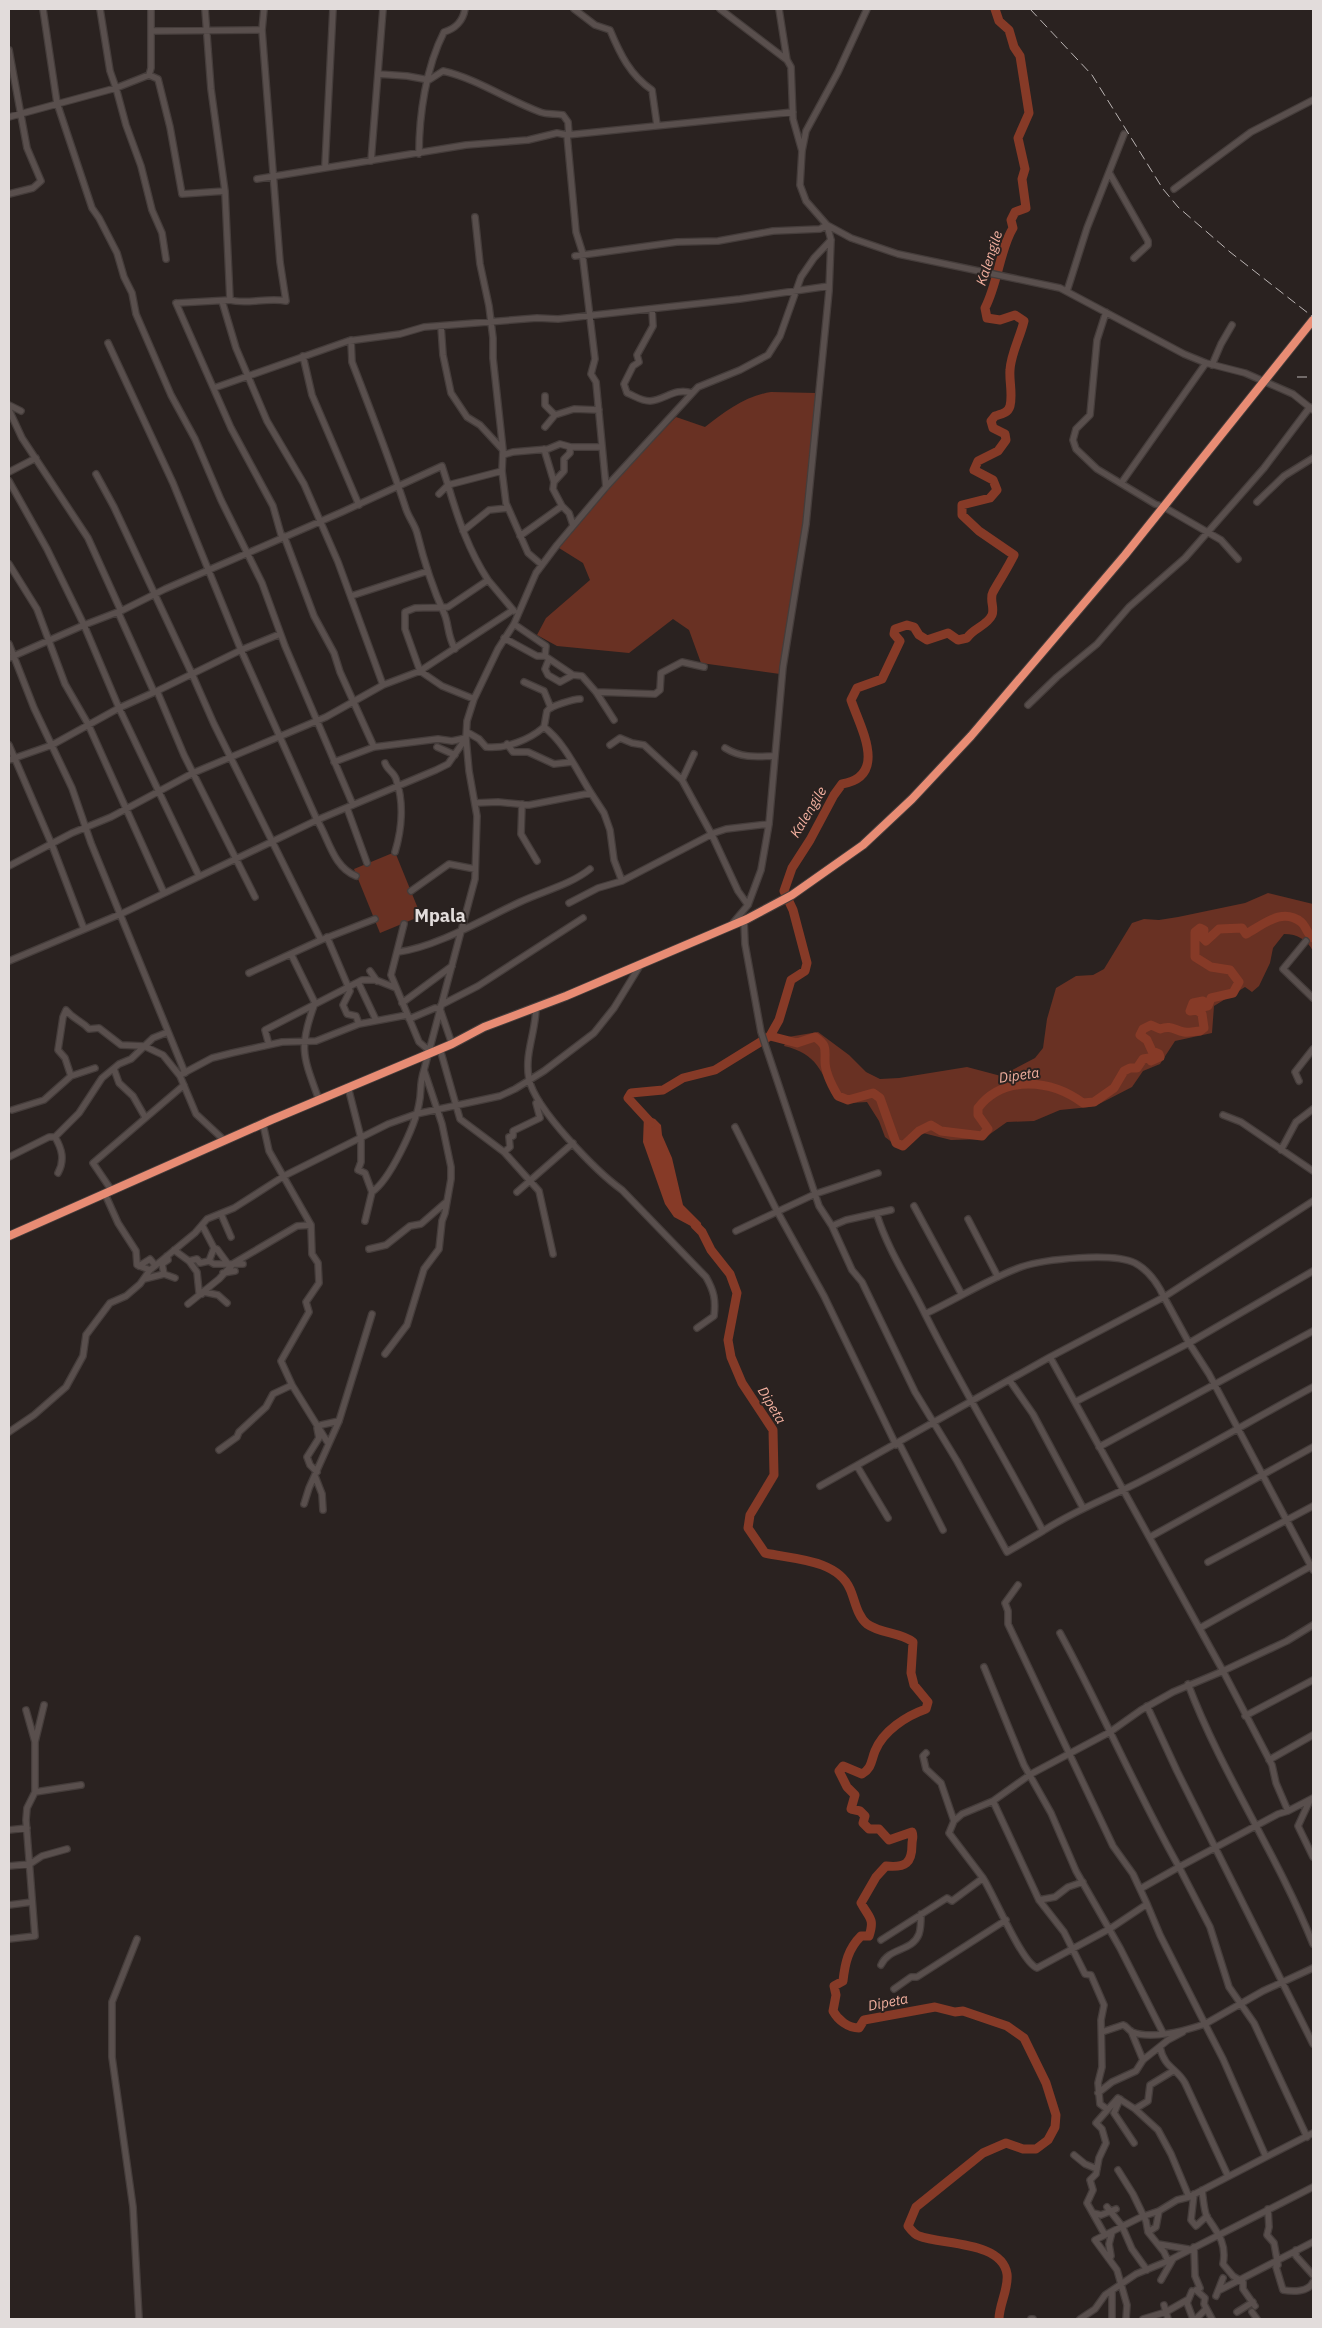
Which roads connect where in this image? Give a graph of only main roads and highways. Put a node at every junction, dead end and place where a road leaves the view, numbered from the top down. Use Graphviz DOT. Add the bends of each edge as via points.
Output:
graph roads {
  1 [pos="1313,320"];
  2 [pos="9,1236"];
  1 -- 2 [label="highway" via="1164,507 971,736 912,799 843,861 782,902 731,926 484,1027 452,1044"];
}
